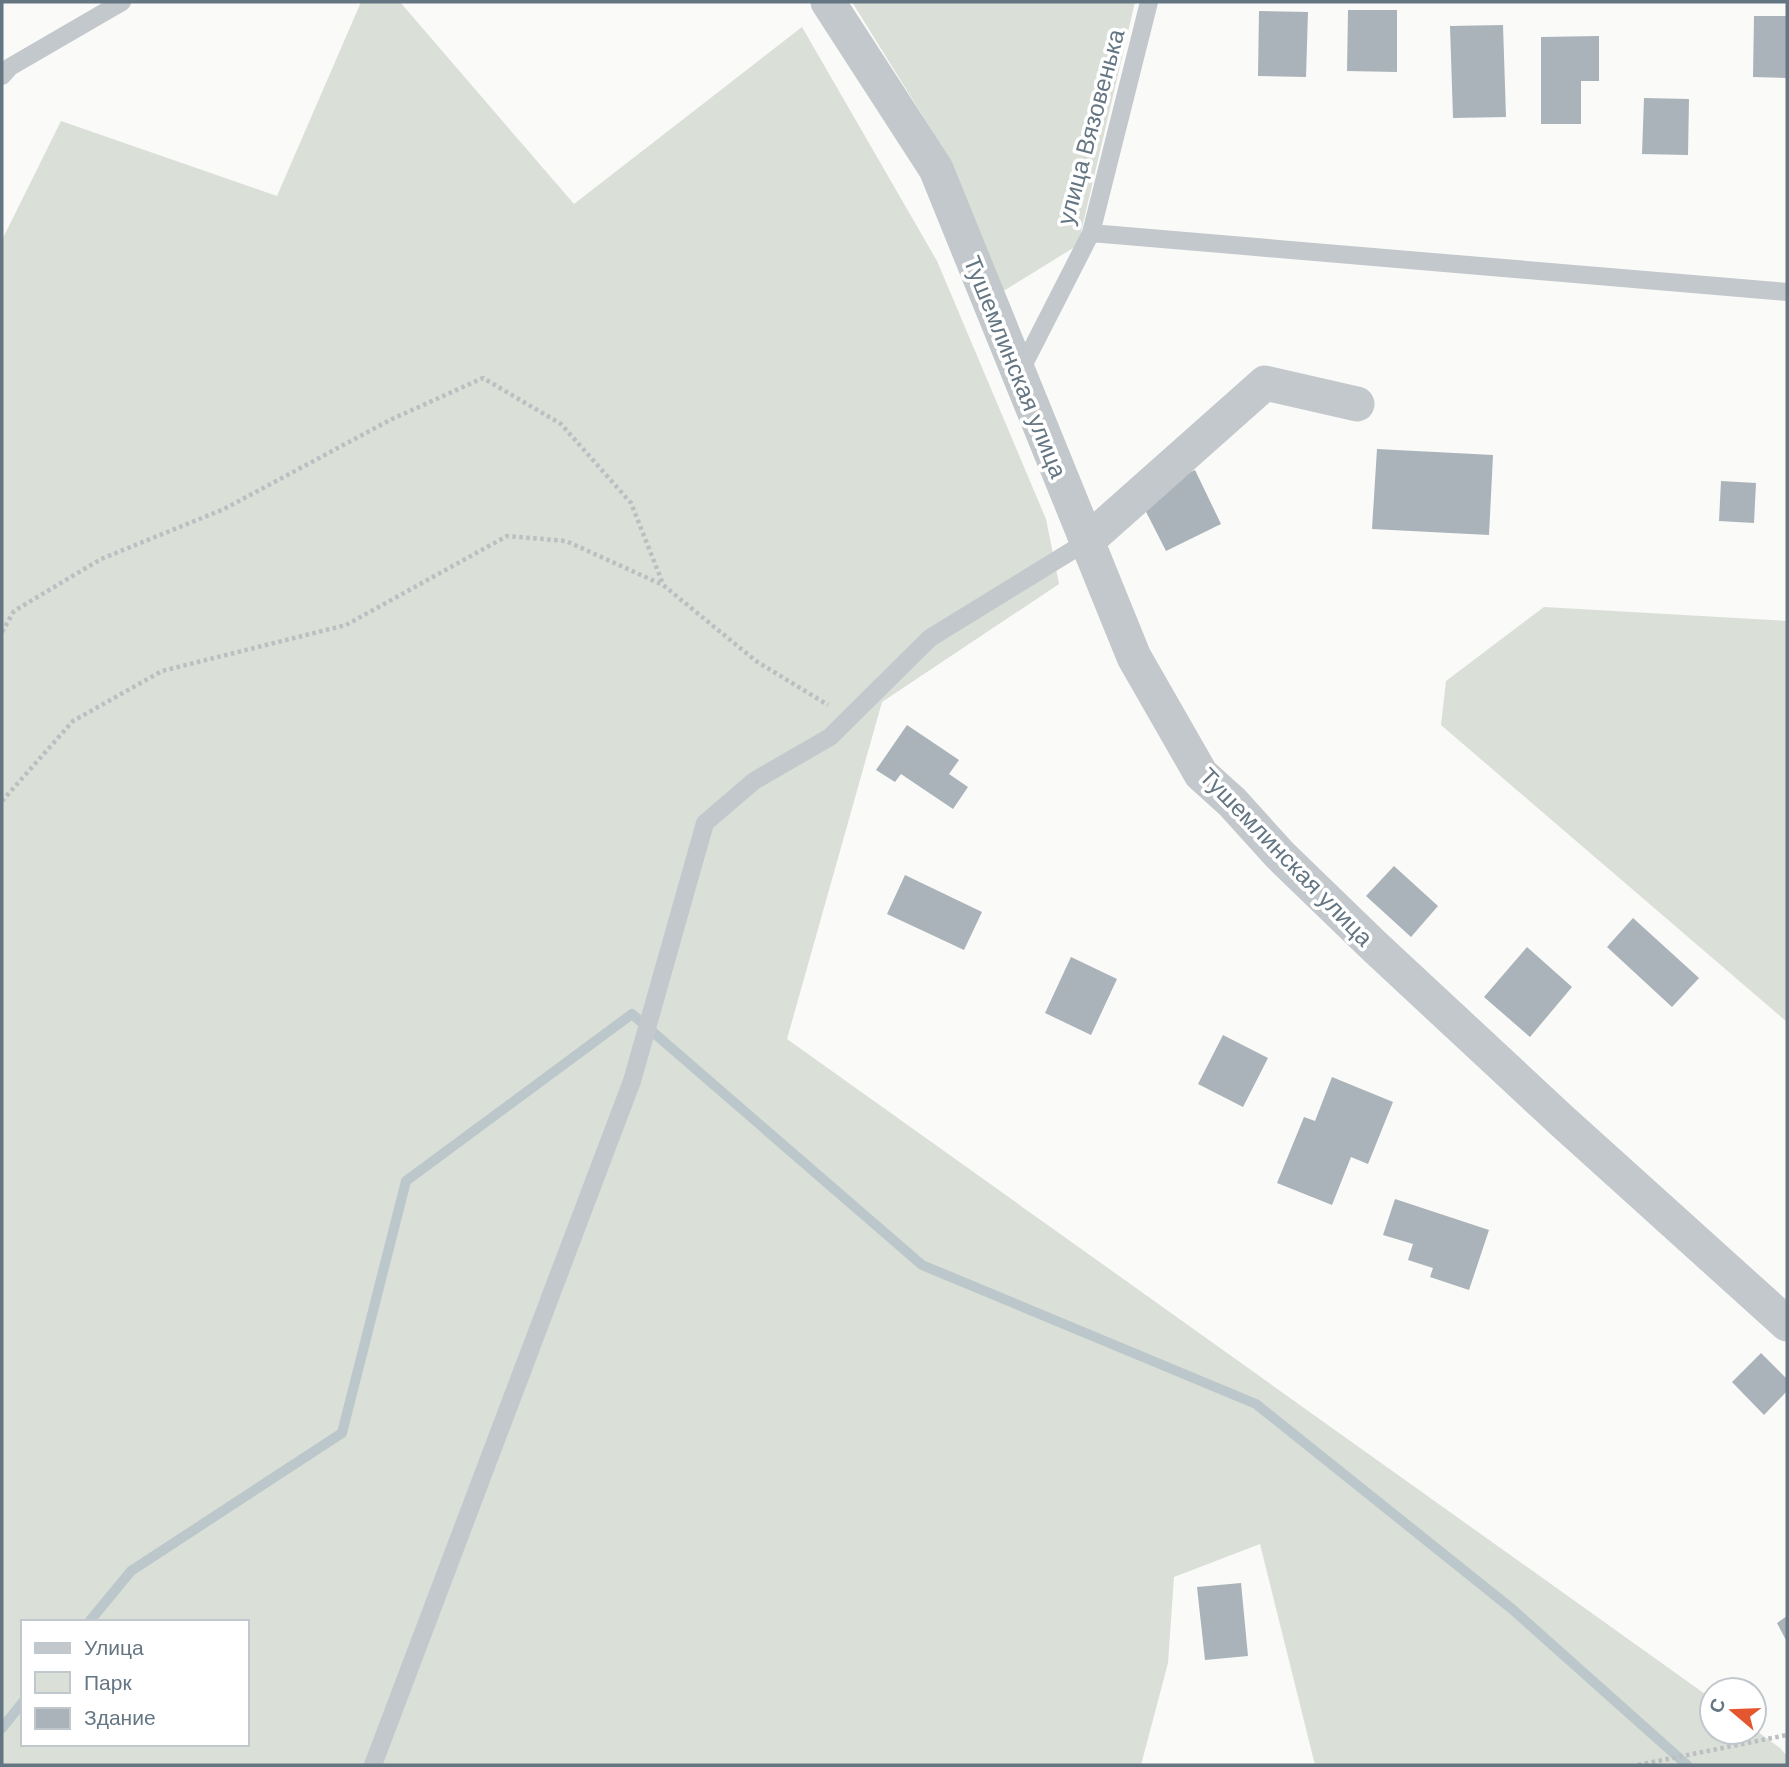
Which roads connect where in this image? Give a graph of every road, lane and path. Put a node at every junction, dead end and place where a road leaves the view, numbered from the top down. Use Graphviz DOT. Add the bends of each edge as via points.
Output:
graph roads {
  1 [pos="122,2"];
  2 [pos="828,2"];
  3 [pos="1150,2"];
  4 [pos="2,76"];
  5 [pos="1091,233"];
  6 [pos="1787,292"];
  7 [pos="1018,376"];
  8 [pos="1357,404"];
  9 [pos="1086,542"];
  10 [pos="663,584"];
  11 [pos="2,632"];
  12 [pos="849,718"];
  13 [pos="2,801"];
  14 [pos="1787,1324"];
  15 [pos="1787,1735"];
  16 [pos="373,1765"];
  17 [pos="1638,1765"];
  1 -- 4 [label="lane"];
  2 -- 7 [label="street, Тушемлинская улица" via="936,169"];
  3 -- 5 [label="lane, улица Вязовенька"];
  5 -- 6 [label="lane"];
  5 -- 7 [label="lane, улица Вязовенька"];
  7 -- 9 [label="street, Тушемлинская улица"];
  8 -- 9 [label="street" via="1265,383"];
  9 -- 12 [label="lane" via="930,638"];
  9 -- 14 [label="street, Тушемлинская улица" via="1134,657 1201,774 1384,956"];
  10 -- 11 [label="path" via="631,503 561,424 483,378 390,420 224,509 101,559 13,611"];
  10 -- 12 [label="path" via="756,661"];
  10 -- 13 [label="path" via="566,541 507,536 346,625 162,671 73,721"];
  12 -- 16 [label="lane" via="830,737 754,781 705,823 632,1081"];
  15 -- 17 [label="path"];
}
